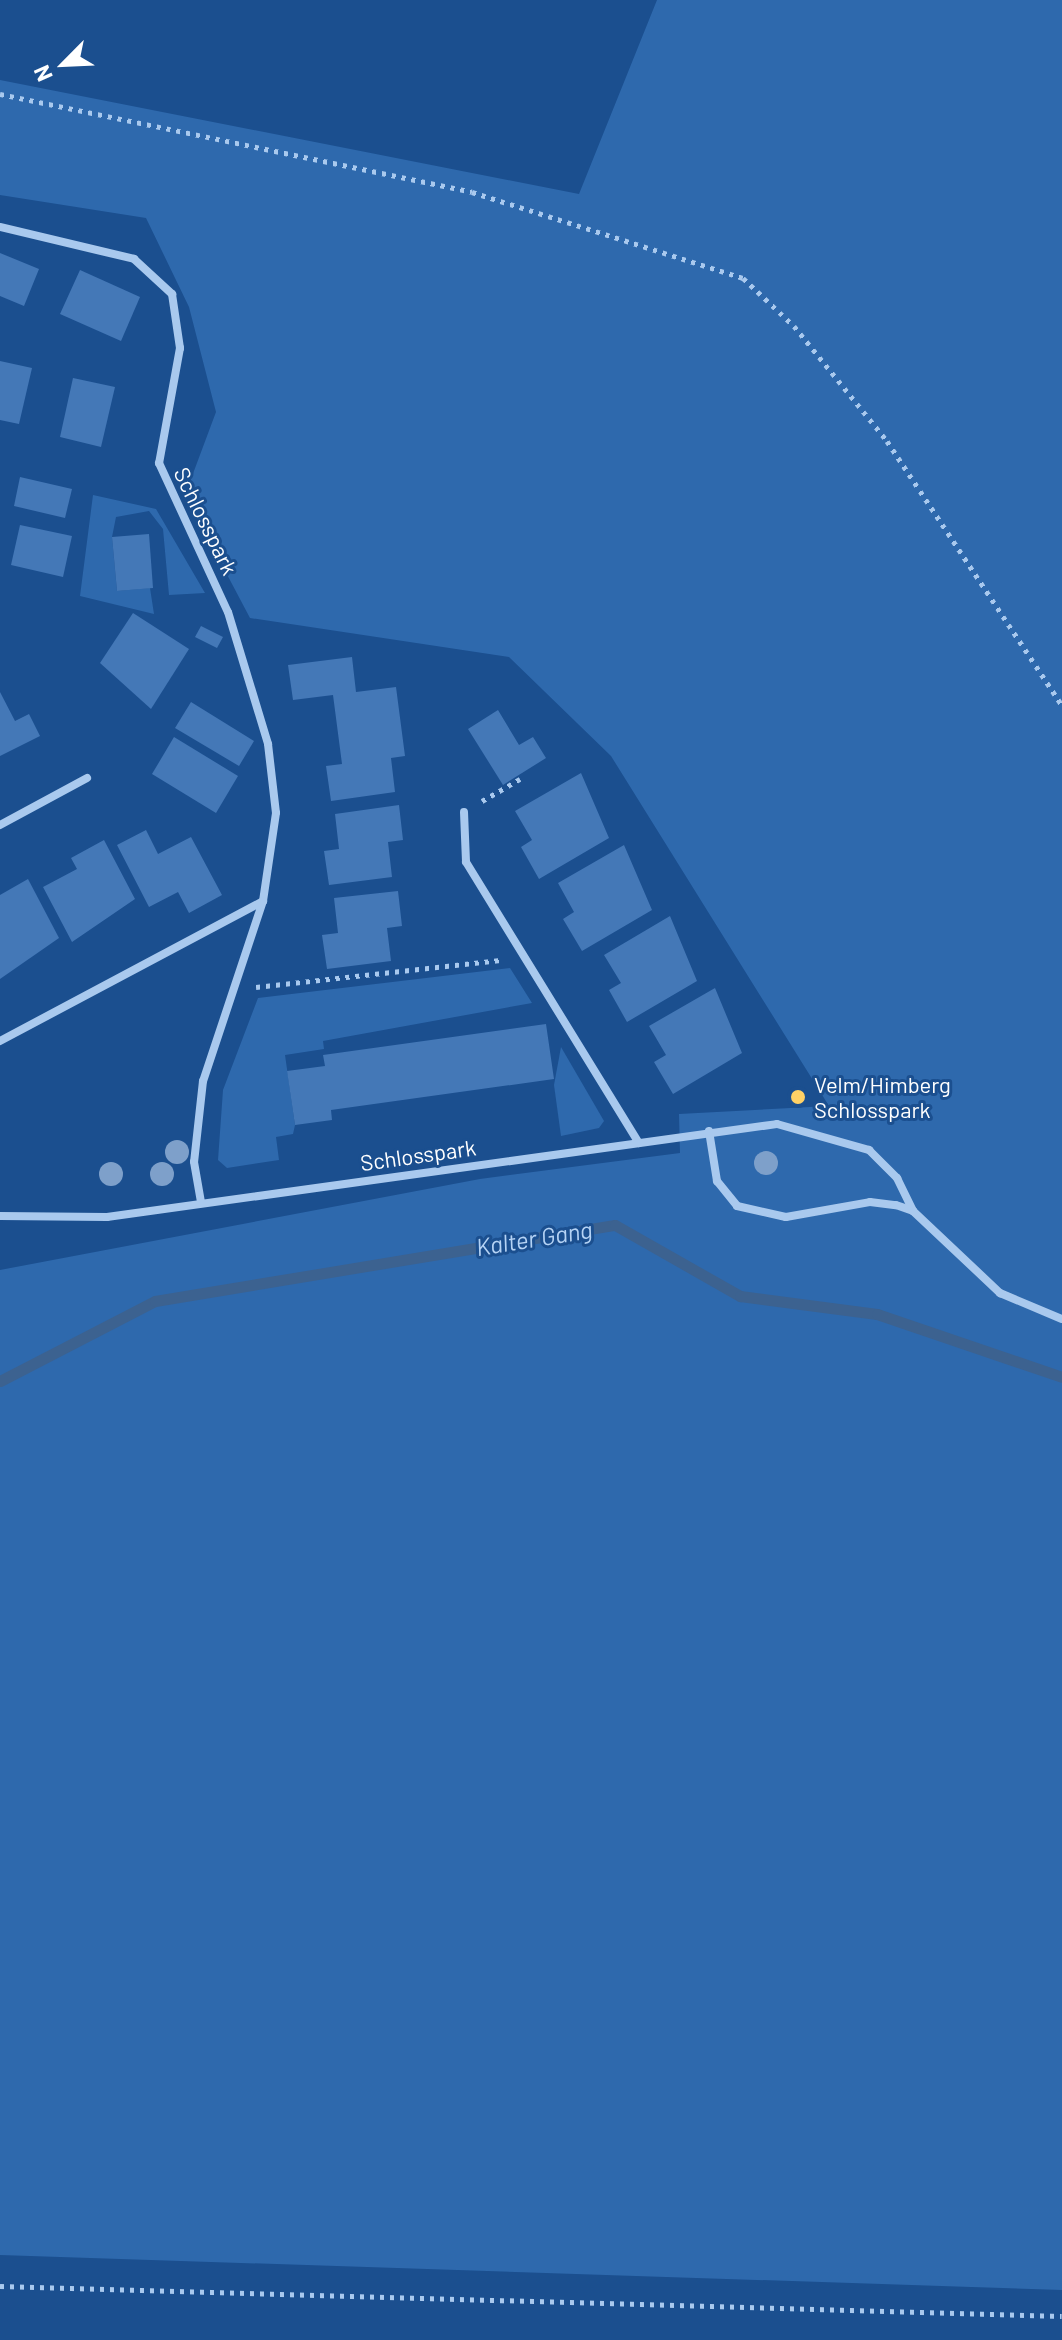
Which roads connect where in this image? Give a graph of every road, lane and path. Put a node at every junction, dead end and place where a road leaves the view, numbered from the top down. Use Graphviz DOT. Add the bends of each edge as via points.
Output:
graph roads {
  1 [pos="0,94"];
  2 [pos="0,227"];
  3 [pos="1062,705"];
  4 [pos="87,778"];
  5 [pos="520,779"];
  6 [pos="464,812"];
  7 [pos="0,825"];
  8 [pos="263,901"];
  9 [pos="525,957"];
  10 [pos="235,989"];
  11 [pos="0,1041"];
  12 [pos="709,1131"];
  13 [pos="639,1143"];
  14 [pos="201,1202"];
  15 [pos="913,1211"];
  16 [pos="0,1216"];
  17 [pos="1062,1319"];
  18 [pos="0,2286"];
  19 [pos="1062,2316"];
  1 -- 3 [label="path" via="472,192 743,278 794,326 887,441"];
  2 -- 8 [label="street, Schlosspark" via="134,259 163,280 178,310 180,348 159,463 228,612 263,718 276,813"];
  4 -- 7 [label="street"];
  5 -- 6 [label="path"];
  6 -- 9 [label="street" via="466,862"];
  8 -- 10 [label="street, Schlosspark"];
  8 -- 11 [label="street"];
  9 -- 10 [label="path"];
  9 -- 13 [label="street"];
  10 -- 14 [label="street, Schlosspark" via="203,1081 194,1162"];
  12 -- 13 [label="street, Schlosspark"];
  12 -- 15 [label="street, Schlosspark" via="777,1124 853,1141 897,1178"];
  12 -- 15 [label="street" via="717,1181 751,1213 786,1217 870,1202"];
  13 -- 14 [label="street, Schlosspark"];
  14 -- 16 [label="street, Schlosspark" via="107,1217"];
  15 -- 17 [label="street, Schlosspark" via="1000,1293"];
  18 -- 19 [label="path"];
}
